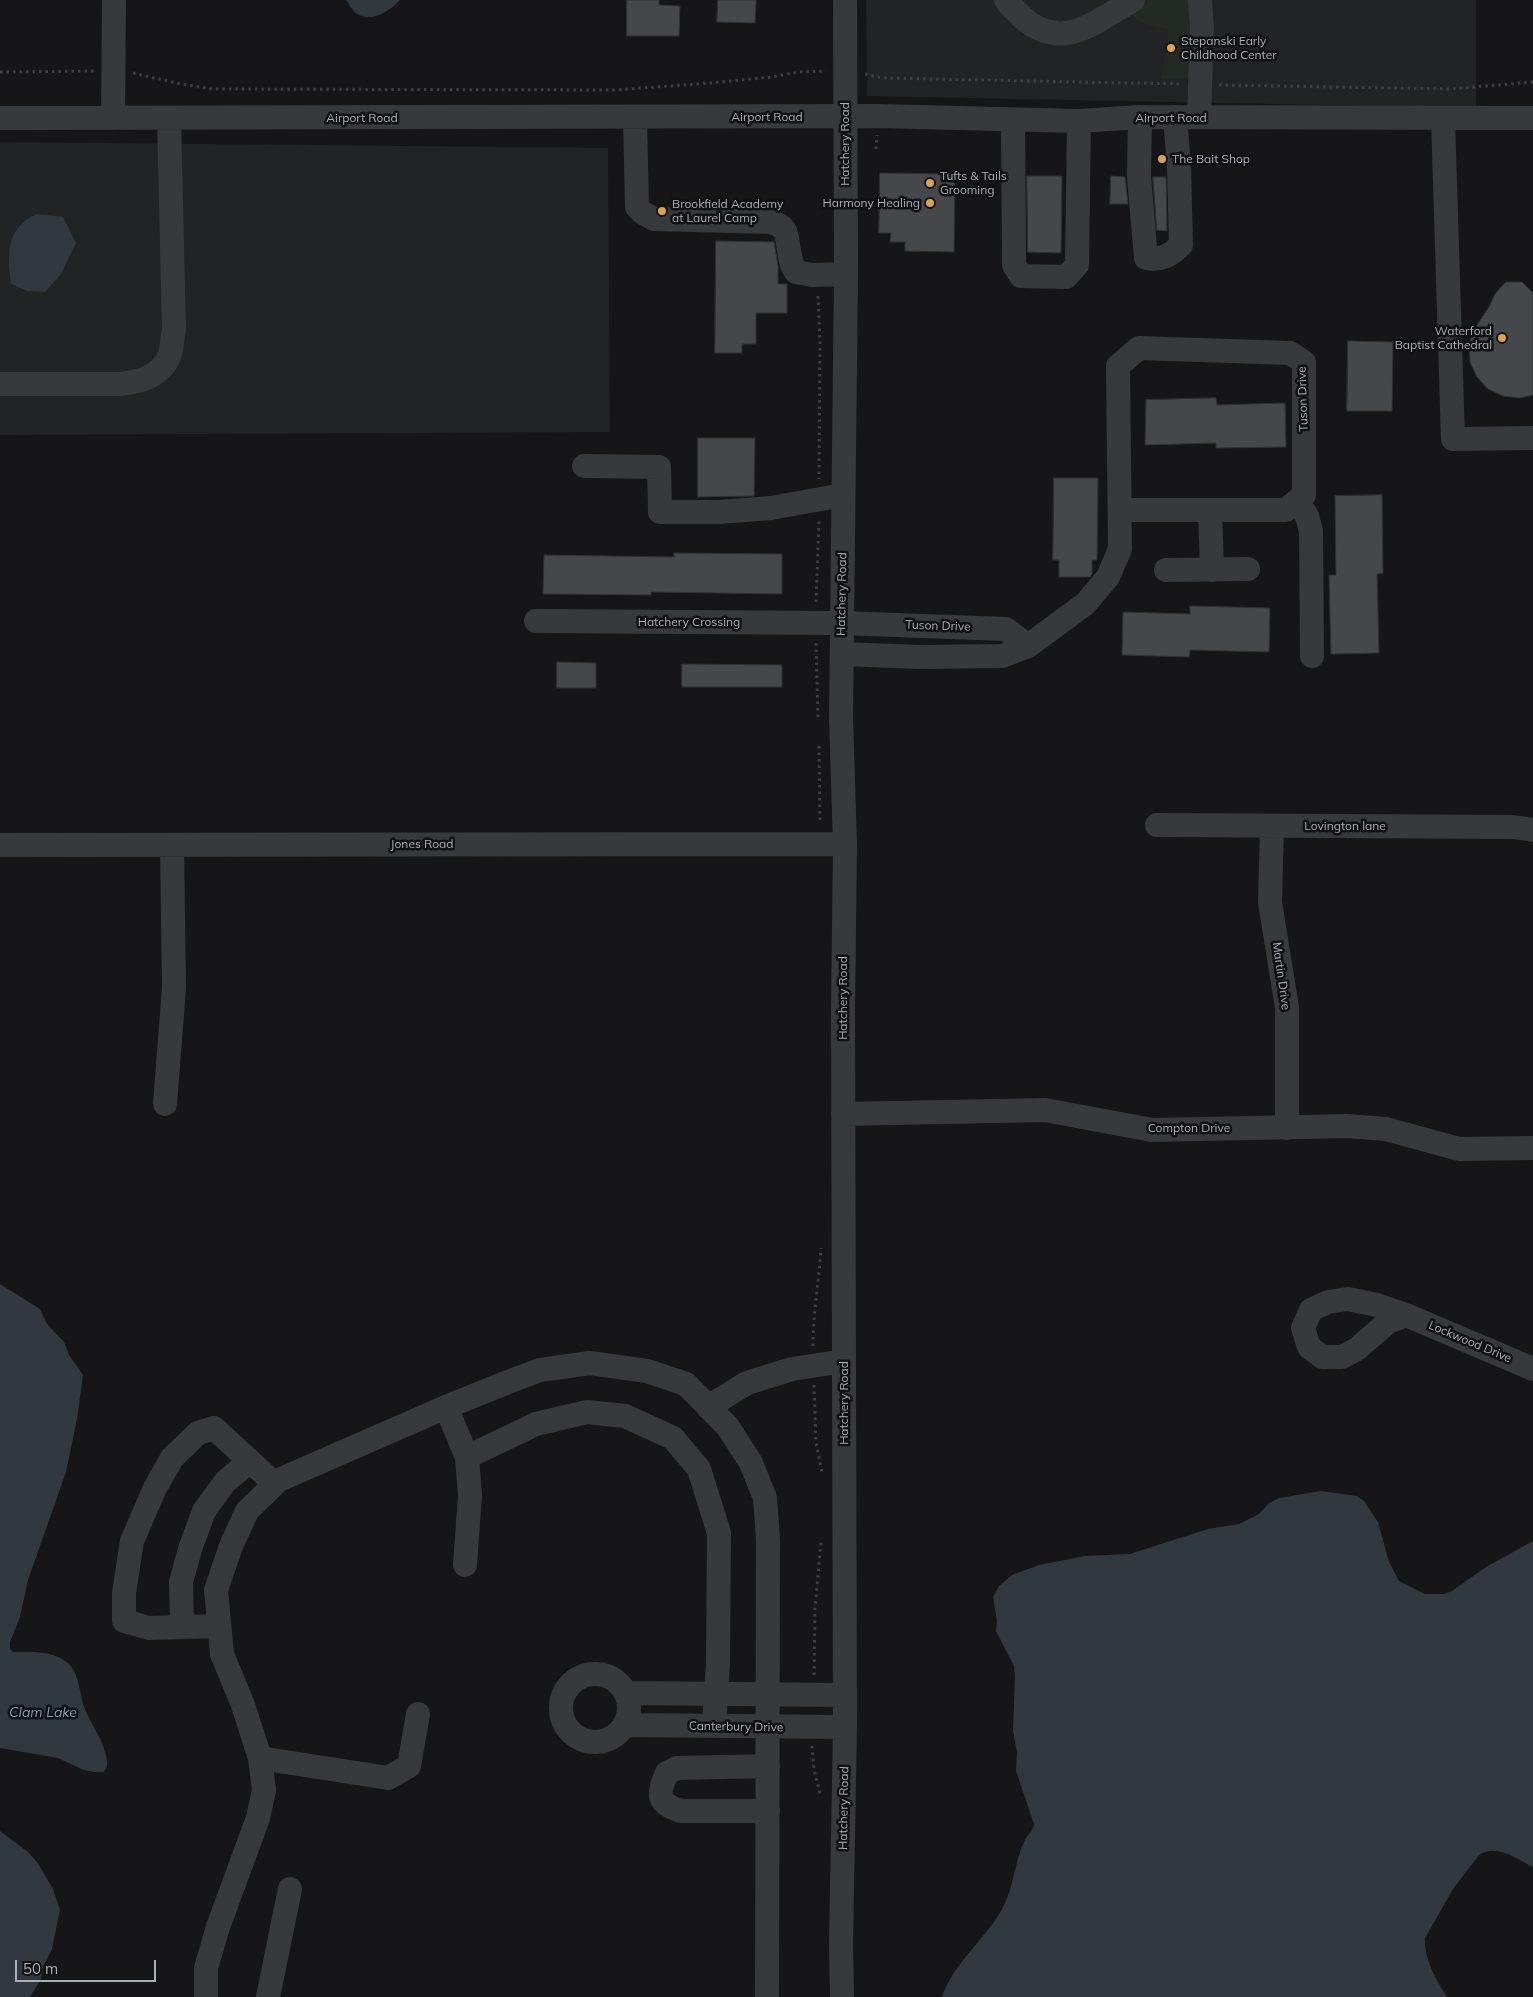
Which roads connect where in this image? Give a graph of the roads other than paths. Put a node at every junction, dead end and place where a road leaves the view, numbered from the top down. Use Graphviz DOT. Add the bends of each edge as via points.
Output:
graph roads {
  1 [pos="114,0"];
  2 [pos="845,0"];
  3 [pos="1006,0"];
  4 [pos="1133,0"];
  5 [pos="1200,0"];
  6 [pos="845,116"];
  7 [pos="635,117"];
  8 [pos="1140,117"];
  9 [pos="1175,117"];
  10 [pos="1199,117"];
  11 [pos="0,118"];
  12 [pos="113,118"];
  13 [pos="169,118"];
  14 [pos="1443,118"];
  15 [pos="1533,118"];
  16 [pos="1013,121"];
  17 [pos="1079,121"];
  18 [pos="1177,143"];
  19 [pos="1140,144"];
  20 [pos="846,274"];
  21 [pos="0,384"];
  22 [pos="1533,438"];
  23 [pos="584,466"];
  24 [pos="843,494"];
  25 [pos="1297,501"];
  26 [pos="1120,510"];
  27 [pos="1210,510"];
  28 [pos="1248,569"];
  29 [pos="1166,570"];
  30 [pos="1212,570"];
  31 [pos="536,621"];
  32 [pos="841,623"];
  33 [pos="1028,646"];
  34 [pos="842,654"];
  35 [pos="1312,656"];
  36 [pos="1157,826"];
  37 [pos="1272,826"];
  38 [pos="1533,830"];
  39 [pos="0,844"];
  40 [pos="845,844"];
  41 [pos="172,845"];
  42 [pos="165,1104"];
  43 [pos="843,1114"];
  44 [pos="1286,1128"];
  45 [pos="1533,1148"];
  46 [pos="1406,1315"];
  47 [pos="844,1361"];
  48 [pos="1533,1369"];
  49 [pos="446,1407"];
  50 [pos="708,1407"];
  51 [pos="467,1457"];
  52 [pos="250,1461"];
  53 [pos="275,1484"];
  54 [pos="465,1565"];
  55 [pos="219,1626"];
  56 [pos="182,1627"];
  57 [pos="626,1693"];
  58 [pos="715,1695"];
  59 [pos="845,1695"];
  60 [pos="769,1696"];
  61 [pos="418,1714"];
  62 [pos="626,1725"];
  63 [pos="714,1726"];
  64 [pos="845,1727"];
  65 [pos="768,1728"];
  66 [pos="260,1758"];
  67 [pos="768,1766"];
  68 [pos="768,1811"];
  69 [pos="290,1889"];
  70 [pos="206,1997"];
  71 [pos="268,1997"];
  72 [pos="767,1997"];
  73 [pos="842,1997"];
  1 -- 12 [label="street"];
  2 -- 6 [label="street, Hatchery Road"];
  3 -- 4 [label="street" via="1030,24 1050,34 1074,33"];
  5 -- 10 [label="street"];
  6 -- 7 [label="street, Airport Road"];
  6 -- 16 [label="street, Airport Road"];
  6 -- 20 [label="street, Hatchery Road"];
  7 -- 13 [label="street, Airport Road"];
  7 -- 20 [label="street" via="637,207 643,213 654,219 771,222 782,228 787,236 790,264 796,272"];
  8 -- 9 [label="street, Airport Road"];
  8 -- 17 [label="street, Airport Road"];
  8 -- 19 [label="street"];
  9 -- 10 [label="street, Airport Road"];
  9 -- 18 [label="street"];
  10 -- 14 [label="street, Airport Road"];
  11 -- 12 [label="street, Airport Road"];
  12 -- 13 [label="street, Airport Road"];
  13 -- 21 [label="street" via="174,330 169,357 158,372 139,382"];
  14 -- 15 [label="street, Airport Road"];
  14 -- 22 [label="street" via="1453,439"];
  16 -- 17 [label="street, Airport Road"];
  16 -- 17 [label="street" via="1014,266 1021,276 1066,277 1077,265"];
  18 -- 19 [label="street"];
  18 -- 19 [label="street" via="1181,245 1172,254 1154,260 1146,258 1139,177"];
  20 -- 24 [label="street, Hatchery Road"];
  23 -- 24 [label="street" via="660,458 660,512 771,508"];
  24 -- 32 [label="street, Hatchery Road"];
  25 -- 26 [label="street, Tuson Drive" via="1304,495 1304,362 1290,353 1138,348 1118,366"];
  25 -- 27 [label="street" via="1286,510"];
  25 -- 35 [label="street" via="1307,516 1311,531"];
  26 -- 27 [label="street"];
  26 -- 33 [label="street, Tuson Drive" via="1120,549 1108,577 1085,604"];
  27 -- 30 [label="street"];
  28 -- 30 [label="street"];
  29 -- 30 [label="street"];
  31 -- 32 [label="street, Hatchery Crossing"];
  32 -- 33 [label="street, Tuson Drive" via="1006,629"];
  32 -- 34 [label="street, Hatchery Road"];
  33 -- 34 [label="street, Tuson Drive" via="1002,656"];
  34 -- 40 [label="street, Hatchery Road"];
  36 -- 37 [label="street, Lovington lane"];
  37 -- 38 [label="street, Lovington lane" via="1513,827"];
  37 -- 44 [label="street, Martin Drive" via="1270,902 1287,1008"];
  39 -- 41 [label="street, Jones Road"];
  40 -- 41 [label="street, Jones Road"];
  40 -- 43 [label="street, Hatchery Road"];
  41 -- 42 [label="street" via="174,988"];
  43 -- 44 [label="street, Compton Drive" via="1045,1110 1152,1130"];
  43 -- 47 [label="street, Hatchery Road"];
  44 -- 45 [label="street, Compton Drive" via="1348,1126 1386,1129 1459,1149"];
  46 -- 48 [label="street, Lockwood Drive"];
  47 -- 50 [label="street" via="792,1369 746,1383"];
  47 -- 59 [label="street, Hatchery Road"];
  49 -- 50 [label="street" via="540,1370 590,1362 647,1371 686,1384"];
  49 -- 51 [label="street"];
  49 -- 53 [label="street"];
  50 -- 60 [label="street" via="728,1427 751,1463 765,1498"];
  51 -- 54 [label="street" via="470,1495"];
  51 -- 58 [label="street" via="536,1424 587,1412 625,1416 673,1438 699,1469 719,1532"];
  52 -- 53 [label="street"];
  52 -- 56 [label="street" via="225,1482 204,1511 181,1582"];
  52 -- 56 [label="street" via="214,1428 198,1433 172,1458 132,1541 124,1593 124,1621 148,1628"];
  53 -- 55 [label="street" via="248,1511 231,1546 216,1590"];
  55 -- 56 [label="street"];
  55 -- 66 [label="street" via="222,1654 243,1704"];
  57 -- 58 [label="street"];
  57 -- 62 [label="street" via="630,1710"];
  57 -- 62 [label="street" via="618,1682 604,1674 589,1674 574,1680 564,1692 560,1707 563,1722 572,1734 586,1742 602,1742 616,1736"];
  58 -- 60 [label="street"];
  58 -- 63 [label="street"];
  59 -- 60 [label="street"];
  59 -- 64 [label="street, Hatchery Road"];
  60 -- 65 [label="street"];
  61 -- 66 [label="street" via="409,1766 388,1778"];
  62 -- 63 [label="street, Canterbury Drive"];
  63 -- 65 [label="street, Canterbury Drive"];
  64 -- 65 [label="street, Canterbury Drive"];
  64 -- 73 [label="street, Hatchery Road"];
  65 -- 67 [label="street"];
  66 -- 70 [label="street" via="264,1790 258,1818 218,1926 206,1968"];
  67 -- 68 [label="street"];
  67 -- 68 [label="street" via="677,1768 667,1773 661,1785 661,1797 669,1808 681,1811"];
  68 -- 72 [label="street"];
  69 -- 71 [label="street"];
}
